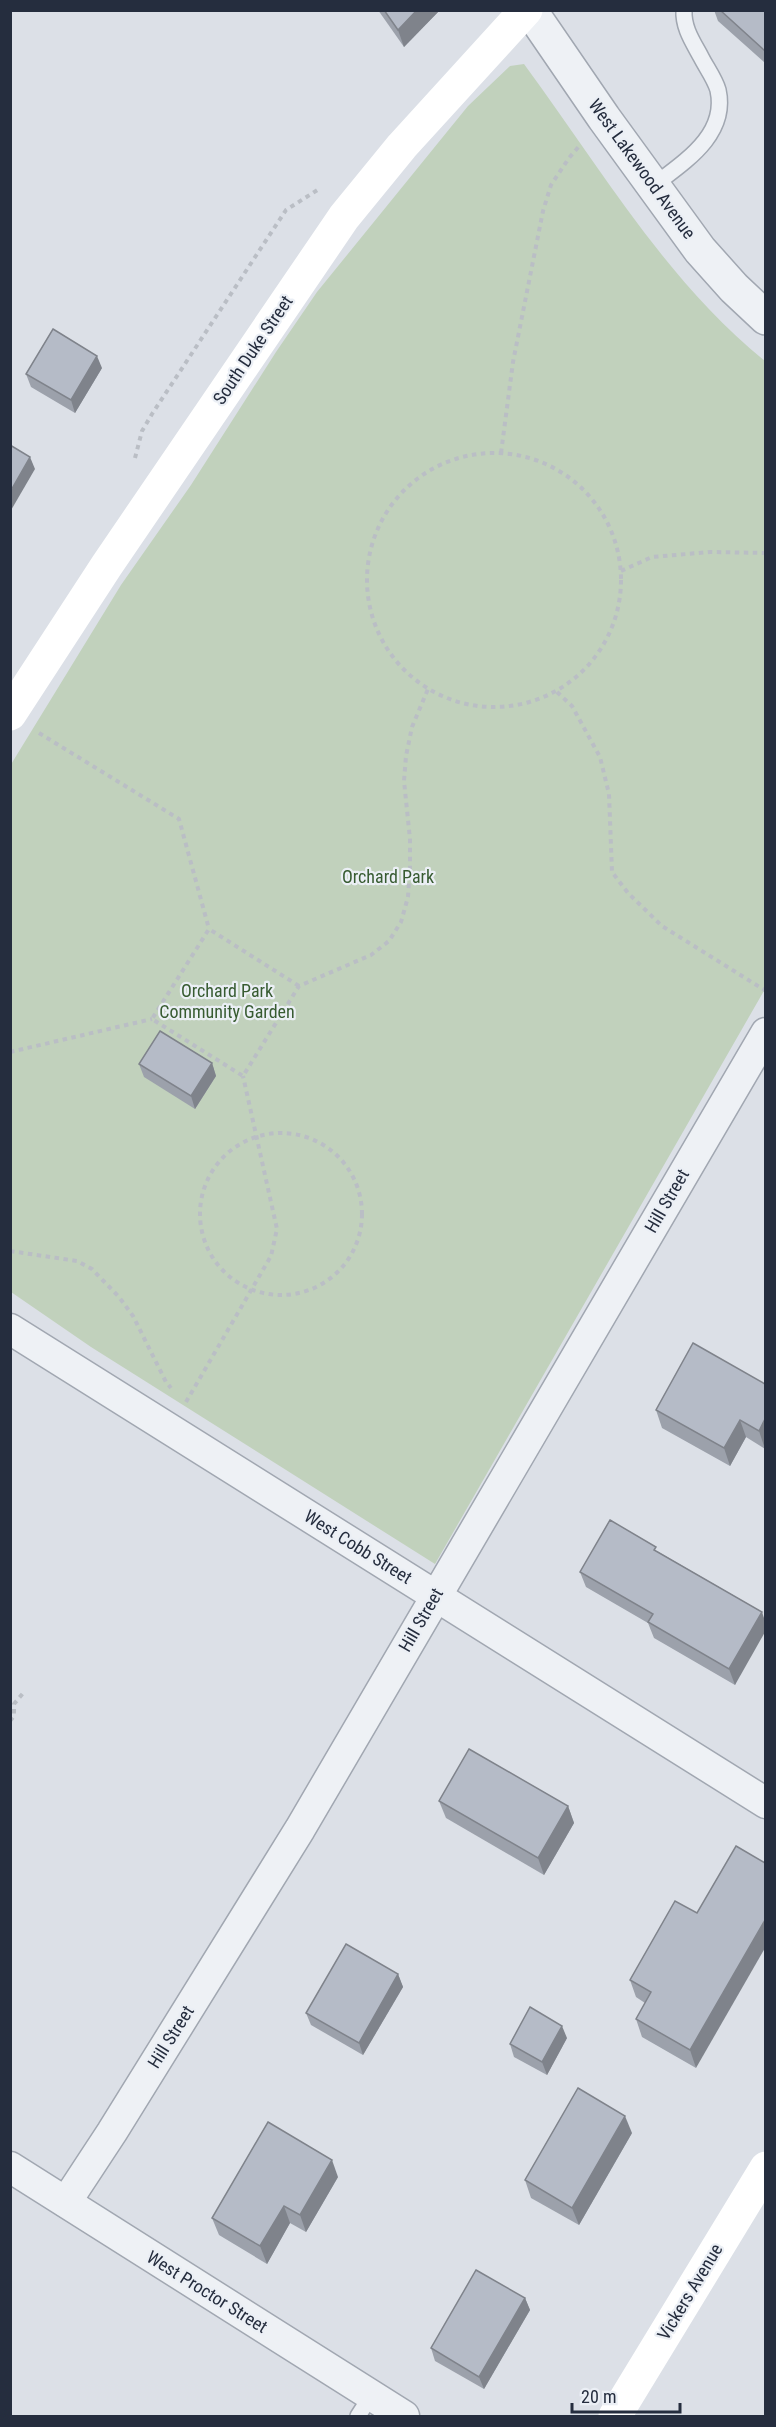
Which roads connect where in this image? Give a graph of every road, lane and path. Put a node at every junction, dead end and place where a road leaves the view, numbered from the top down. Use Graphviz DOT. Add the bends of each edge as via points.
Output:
graph roads {
  1 [pos="528,10"];
  2 [pos="684,10"];
  3 [pos="604,118"];
  4 [pos="653,186"];
  5 [pos="765,318"];
  6 [pos="501,453"];
  7 [pos="765,553"];
  8 [pos="621,571"];
  9 [pos="428,689"];
  10 [pos="557,692"];
  11 [pos="20,721"];
  12 [pos="209,929"];
  13 [pos="299,986"];
  14 [pos="765,991"];
  15 [pos="153,1019"];
  16 [pos="765,1033"];
  17 [pos="10,1052"];
  18 [pos="243,1076"];
  19 [pos="258,1137"];
  20 [pos="10,1251"];
  21 [pos="252,1289"];
  22 [pos="10,1329"];
  23 [pos="187,1400"];
  24 [pos="197,1407"];
  25 [pos="170,1429"];
  26 [pos="436,1595"];
  27 [pos="24,1692"];
  28 [pos="10,1722"];
  29 [pos="765,1803"];
  30 [pos="10,2167"];
  31 [pos="765,2168"];
  32 [pos="66,2202"];
  33 [pos="364,2406"];
  34 [pos="404,2416"];
  35 [pos="615,2416"];
  1 -- 3 [label="street, West Lakewood Avenue"];
  1 -- 11 [label="main road, South Duke Street" via="402,146 344,217 107,565"];
  2 -- 4 [label="lane" via="688,34 718,89 719,114 711,134 695,153"];
  3 -- 4 [label="street, West Lakewood Avenue"];
  3 -- 6 [label="path" via="568,158 551,185 543,210 513,362"];
  4 -- 5 [label="street, West Lakewood Avenue" via="700,250"];
  6 -- 8 [label="path" via="535,459 565,474 584,490 613,534"];
  6 -- 9 [label="path" via="477,453 444,462 424,473 396,498 372,539 366,593 372,620 389,654 411,678"];
  7 -- 8 [label="path" via="652,556"];
  8 -- 10 [label="path" via="621,595 605,644 584,671"];
  9 -- 10 [label="path" via="471,706 500,708 532,703"];
  9 -- 13 [label="path" via="412,727 406,756 410,866 401,922 389,941 371,955"];
  10 -- 14 [label="path" via="572,706 600,757 609,794 612,872 662,926"];
  11 -- 12 [label="path" via="179,819"];
  12 -- 13 [label="path"];
  12 -- 15 [label="path"];
  13 -- 18 [label="path"];
  15 -- 17 [label="path"];
  15 -- 18 [label="path"];
  16 -- 26 [label="street, Hill Street"];
  18 -- 19 [label="path"];
  19 -- 21 [label="path" via="277,1229 271,1256"];
  19 -- 21 [label="path" via="239,1144 215,1167 202,1198 200,1216 202,1234 217,1263"];
  19 -- 21 [label="path" via="290,1133 331,1150 355,1181 362,1219 351,1254 326,1281 296,1293 273,1294"];
  20 -- 23 [label="path" via="77,1260 92,1269 133,1316 166,1382"];
  21 -- 23 [label="path"];
  22 -- 25 [label="street, West Cobb Street"];
  23 -- 24 [label="path"];
  23 -- 25 [label="path"];
  25 -- 26 [label="street, West Cobb Street"];
  26 -- 29 [label="street, West Cobb Street"];
  26 -- 32 [label="street, Hill Street" via="300,1830"];
  27 -- 28 [label="path" via="14,1704"];
  30 -- 32 [label="street, West Proctor Street"];
  31 -- 35 [label="main road, Vickers Avenue"];
  32 -- 33 [label="street, West Proctor Street"];
  33 -- 34 [label="street, West Proctor Street"];
}
